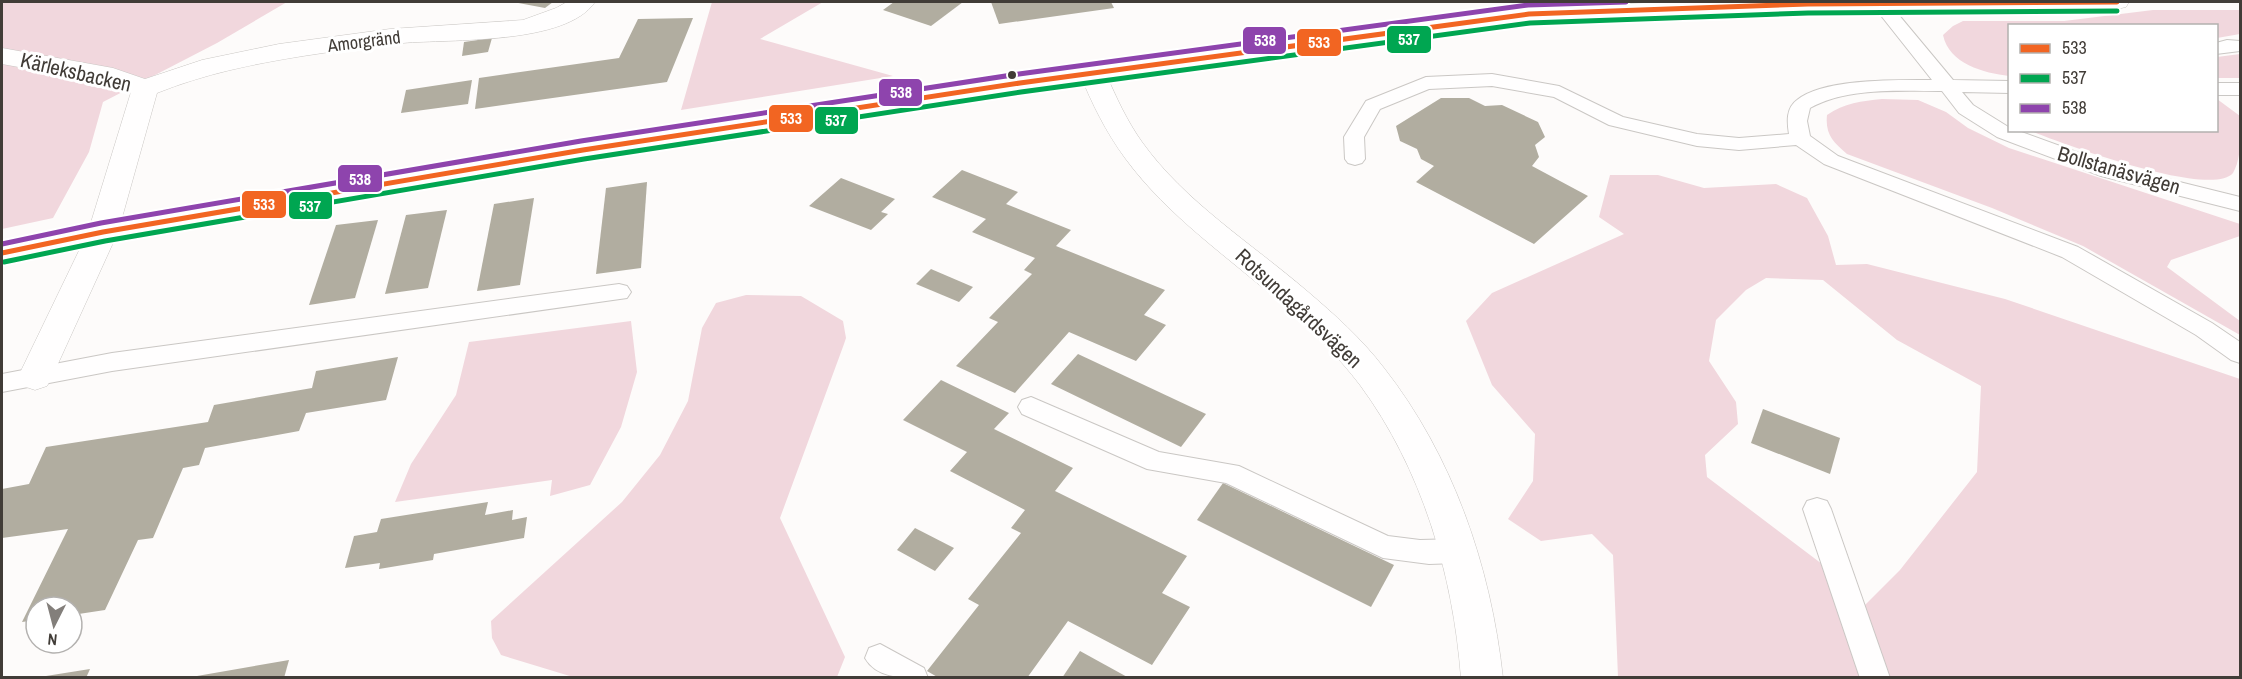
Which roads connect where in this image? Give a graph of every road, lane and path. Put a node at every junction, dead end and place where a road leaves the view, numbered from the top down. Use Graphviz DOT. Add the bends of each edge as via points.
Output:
graph roads {
  1 [pos="583,2"];
  2 [pos="2117,2"];
  3 [pos="1880,3"];
  4 [pos="2241,46"];
  5 [pos="2218,49"];
  6 [pos="2,56"];
  7 [pos="1093,74"];
  8 [pos="1947,87"];
  9 [pos="2008,87"];
  10 [pos="145,88"];
  11 [pos="2218,89"];
  12 [pos="2241,89"];
  13 [pos="1800,139"];
  14 [pos="1356,159"];
  15 [pos="2239,201"];
  16 [pos="104,232"];
  17 [pos="2,253"];
  18 [pos="619,292"];
  19 [pos="2241,354"];
  20 [pos="35,377"];
  21 [pos="2,383"];
  22 [pos="1031,407"];
  23 [pos="1817,509"];
  24 [pos="1458,551"];
  25 [pos="880,658"];
  26 [pos="913,678"];
  27 [pos="1482,678"];
  28 [pos="1875,678"];
  1 -- 10 [label="street, Amorgränd" via="560,16 532,24 477,33 375,39 230,60"];
  2 -- 3 [label="street"];
  3 -- 7 [label="street" via="1529,14"];
  3 -- 8 [label="lane, Bollstanäsvägen"];
  4 -- 5 [label="lane"];
  6 -- 10 [label="street, Kärleksbacken" via="113,76"];
  7 -- 16 [label="street" via="583,150"];
  7 -- 24 [label="street, Rotsundagårdsvägen" via="1117,126 1164,186 1298,301 1372,377 1430,477"];
  8 -- 9 [label="lane"];
  8 -- 13 [label="lane" via="1873,87 1815,96 1802,105 1797,117"];
  8 -- 15 [label="lane, Bollstanäsvägen" via="1965,110 2004,133 2108,171"];
  10 -- 16 [label="street, Kärleksbacken"];
  11 -- 12 [label="lane"];
  13 -- 14 [label="lane" via="1739,144 1697,140 1616,121 1559,92 1481,80 1426,83 1373,105 1354,137"];
  13 -- 19 [label="lane" via="1831,160 2070,252"];
  16 -- 17 [label="street"];
  16 -- 20 [label="street, Kärleksbacken"];
  18 -- 20 [label="lane" via="112,362"];
  20 -- 21 [label="lane"];
  22 -- 24 [label="lane" via="1156,462 1230,473 1383,546 1426,553"];
  23 -- 28 [label="lane"];
  24 -- 27 [label="street, Rotsundagårdsvägen" via="1475,614"];
  25 -- 26 [label="lane"];
}
